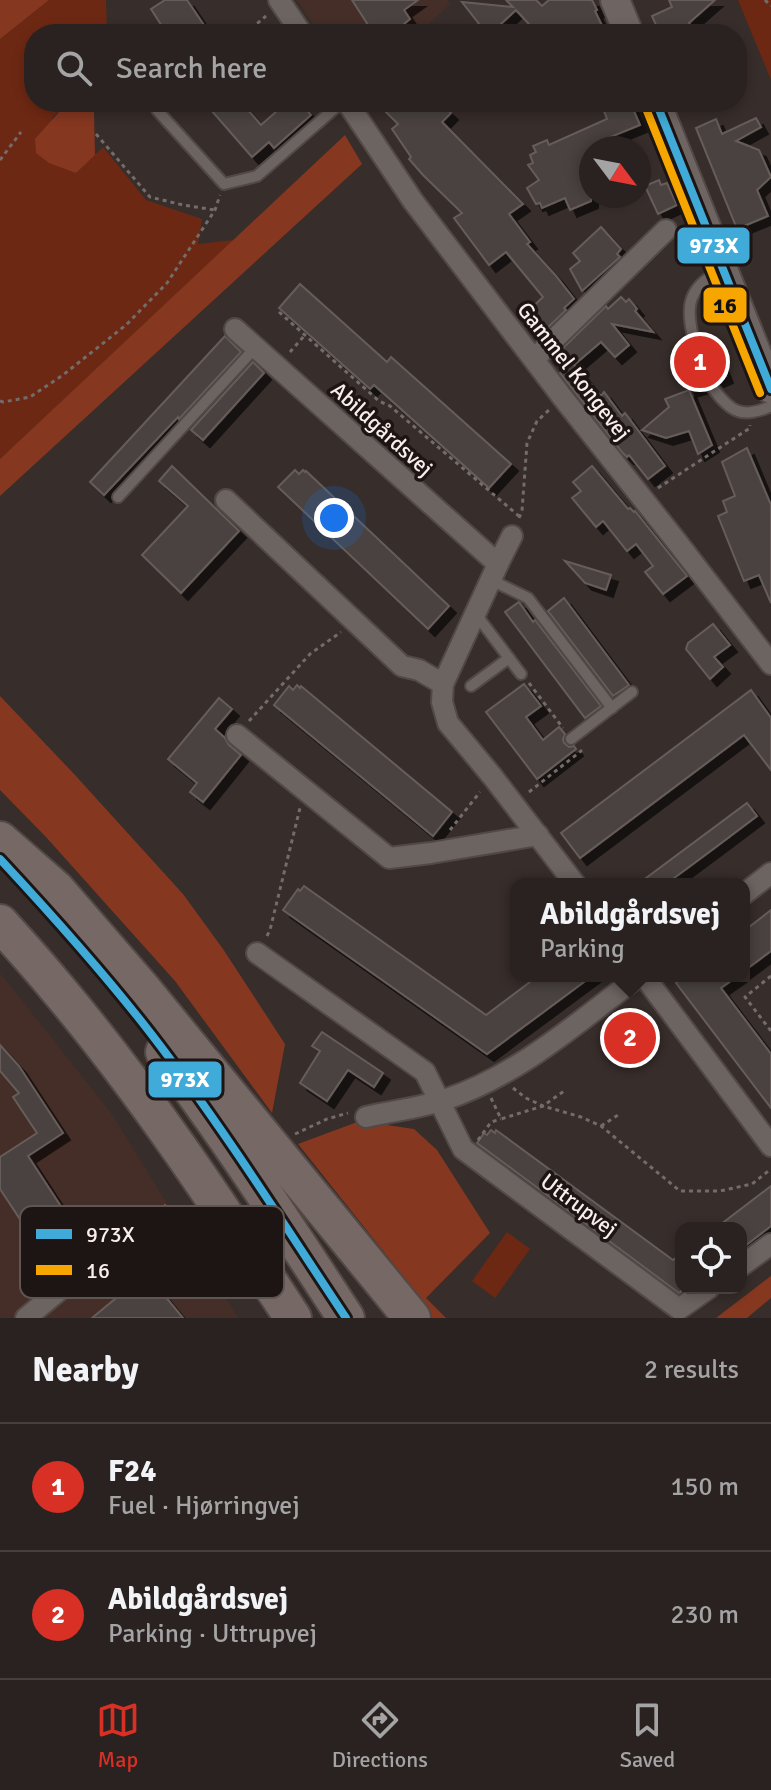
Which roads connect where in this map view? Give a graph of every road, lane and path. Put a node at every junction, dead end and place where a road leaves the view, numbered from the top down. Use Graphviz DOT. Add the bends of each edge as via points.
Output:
graph roads {
  1 [pos="615,0"];
  2 [pos="765,0"];
  3 [pos="280,2"];
  4 [pos="771,6"];
  5 [pos="256,24"];
  6 [pos="295,24"];
  7 [pos="625,24"];
  8 [pos="159,112"];
  9 [pos="333,112"];
  10 [pos="352,112"];
  11 [pos="660,112"];
  12 [pos="21,132"];
  13 [pos="96,134"];
  14 [pos="115,145"];
  15 [pos="110,149"];
  16 [pos="0,160"];
  17 [pos="224,184"];
  18 [pos="215,210"];
  19 [pos="666,230"];
  20 [pos="723,270"];
  21 [pos="279,312"];
  22 [pos="235,329"];
  23 [pos="305,335"];
  24 [pos="695,346"];
  25 [pos="255,348"];
  26 [pos="534,359"];
  27 [pos="276,367"];
  28 [pos="709,383"];
  29 [pos="771,389"];
  30 [pos="563,398"];
  31 [pos="0,401"];
  32 [pos="771,406"];
  33 [pos="752,413"];
  34 [pos="118,497"];
  35 [pos="643,499"];
  36 [pos="226,500"];
  37 [pos="516,527"];
  38 [pos="494,572"];
  39 [pos="475,613"];
  40 [pos="353,622"];
  41 [pos="509,658"];
  42 [pos="771,664"];
  43 [pos="521,674"];
  44 [pos="443,684"];
  45 [pos="471,686"];
  46 [pos="632,692"];
  47 [pos="612,708"];
  48 [pos="237,735"];
  49 [pos="571,739"];
  50 [pos="492,776"];
  51 [pos="307,793"];
  52 [pos="513,803"];
  53 [pos="538,835"];
  54 [pos="0,840"];
  55 [pos="431,853"];
  56 [pos="0,859"];
  57 [pos="770,875"];
  58 [pos="570,878"];
  59 [pos="750,890"];
  60 [pos="0,923"];
  61 [pos="257,953"];
  62 [pos="771,976"];
  63 [pos="634,982"];
  64 [pos="647,982"];
  65 [pos="57,987"];
  66 [pos="771,1031"];
  67 [pos="503,1075"];
  68 [pos="484,1084"];
  69 [pos="564,1091"];
  70 [pos="441,1101"];
  71 [pos="543,1106"];
  72 [pos="618,1115"];
  73 [pos="366,1117"];
  74 [pos="501,1119"];
  75 [pos="601,1126"];
  76 [pos="295,1134"];
  77 [pos="771,1146"];
  78 [pos="469,1154"];
  79 [pos="771,1169"];
  80 [pos="198,1206"];
  81 [pos="219,1206"];
  82 [pos="272,1206"];
  83 [pos="284,1224"];
  84 [pos="771,1244"];
  85 [pos="747,1262"];
  86 [pos="700,1294"];
  87 [pos="50,1298"];
  88 [pos="257,1298"];
  89 [pos="280,1298"];
  90 [pos="26,1318"];
  91 [pos="270,1318"];
  92 [pos="293,1318"];
  93 [pos="346,1318"];
  94 [pos="412,1318"];
  1 -- 7 [label="main road"];
  2 -- 4 [label="path"];
  3 -- 5 [label="path"];
  3 -- 6 [label="street"];
  8 -- 17 [label="lane"];
  9 -- 17 [label="lane" via="257,176"];
  10 -- 26 [label="street, Gammel Kongevej"];
  11 -- 20 [label="main road"];
  12 -- 16 [label="path"];
  13 -- 15 [label="path"];
  14 -- 15 [label="path"];
  15 -- 18 [label="path" via="150,197"];
  17 -- 18 [label="path"];
  18 -- 31 [label="path" via="167,283 126,325 30,397"];
  19 -- 26 [label="street"];
  20 -- 24 [label="lane" via="692,293 688,311"];
  20 -- 29 [label="main road"];
  21 -- 23 [label="path"];
  22 -- 25 [label="street, Abildgårdsvej"];
  23 -- 27 [label="path"];
  23 -- 37 [label="path" via="390,406"];
  25 -- 27 [label="street, Abildgårdsvej"];
  25 -- 34 [label="lane"];
  26 -- 30 [label="street, Gammel Kongevej"];
  27 -- 38 [label="street, Abildgårdsvej"];
  28 -- 33 [label="lane" via="728,407"];
  30 -- 35 [label="street, Gammel Kongevej"];
  30 -- 37 [label="path" via="537,421 527,443"];
  32 -- 33 [label="lane"];
  33 -- 35 [label="path" via="750,428"];
  35 -- 42 [label="street, Gammel Kongevej"];
  36 -- 40 [label="street"];
  37 -- 38 [label="street"];
  38 -- 39 [label="street"];
  38 -- 47 [label="lane" via="528,598"];
  39 -- 41 [label="lane"];
  39 -- 44 [label="street"];
  40 -- 44 [label="street" via="402,666"];
  40 -- 48 [label="path" via="310,654"];
  41 -- 43 [label="lane"];
  41 -- 45 [label="lane"];
  43 -- 49 [label="path"];
  44 -- 50 [label="street" via="448,723"];
  46 -- 47 [label="lane"];
  47 -- 49 [label="lane"];
  48 -- 51 [label="street"];
  49 -- 52 [label="path" via="581,751"];
  50 -- 52 [label="street"];
  50 -- 55 [label="path"];
  51 -- 55 [label="street" via="389,858"];
  51 -- 61 [label="path" via="270,930"];
  52 -- 53 [label="street"];
  53 -- 55 [label="street"];
  53 -- 58 [label="street"];
  54 -- 94 [label="highway" via="56,889 131,976"];
  56 -- 82 [label="highway" via="122,997"];
  57 -- 59 [label="street"];
  60 -- 65 [label="highway"];
  61 -- 70 [label="street, Uttrupvej" via="425,1072"];
  62 -- 66 [label="path" via="745,997"];
  63 -- 67 [label="street"];
  64 -- 77 [label="street"];
  65 -- 80 [label="highway"];
  65 -- 81 [label="highway"];
  67 -- 68 [label="street"];
  67 -- 71 [label="path" via="516,1091"];
  68 -- 70 [label="street"];
  68 -- 74 [label="path"];
  69 -- 71 [label="path"];
  70 -- 73 [label="street"];
  70 -- 78 [label="street, Uttrupvej"];
  71 -- 74 [label="path"];
  71 -- 75 [label="path"];
  72 -- 75 [label="path"];
  73 -- 76 [label="path" via="355,1112"];
  74 -- 78 [label="path" via="491,1122"];
  75 -- 79 [label="path" via="680,1191 752,1184"];
  78 -- 86 [label="street, Uttrupvej" via="679,1309"];
  83 -- 93 [label="highway"];
  84 -- 85 [label="street"];
  87 -- 90 [label="street"];
  88 -- 91 [label="highway"];
  89 -- 92 [label="highway"];
}
